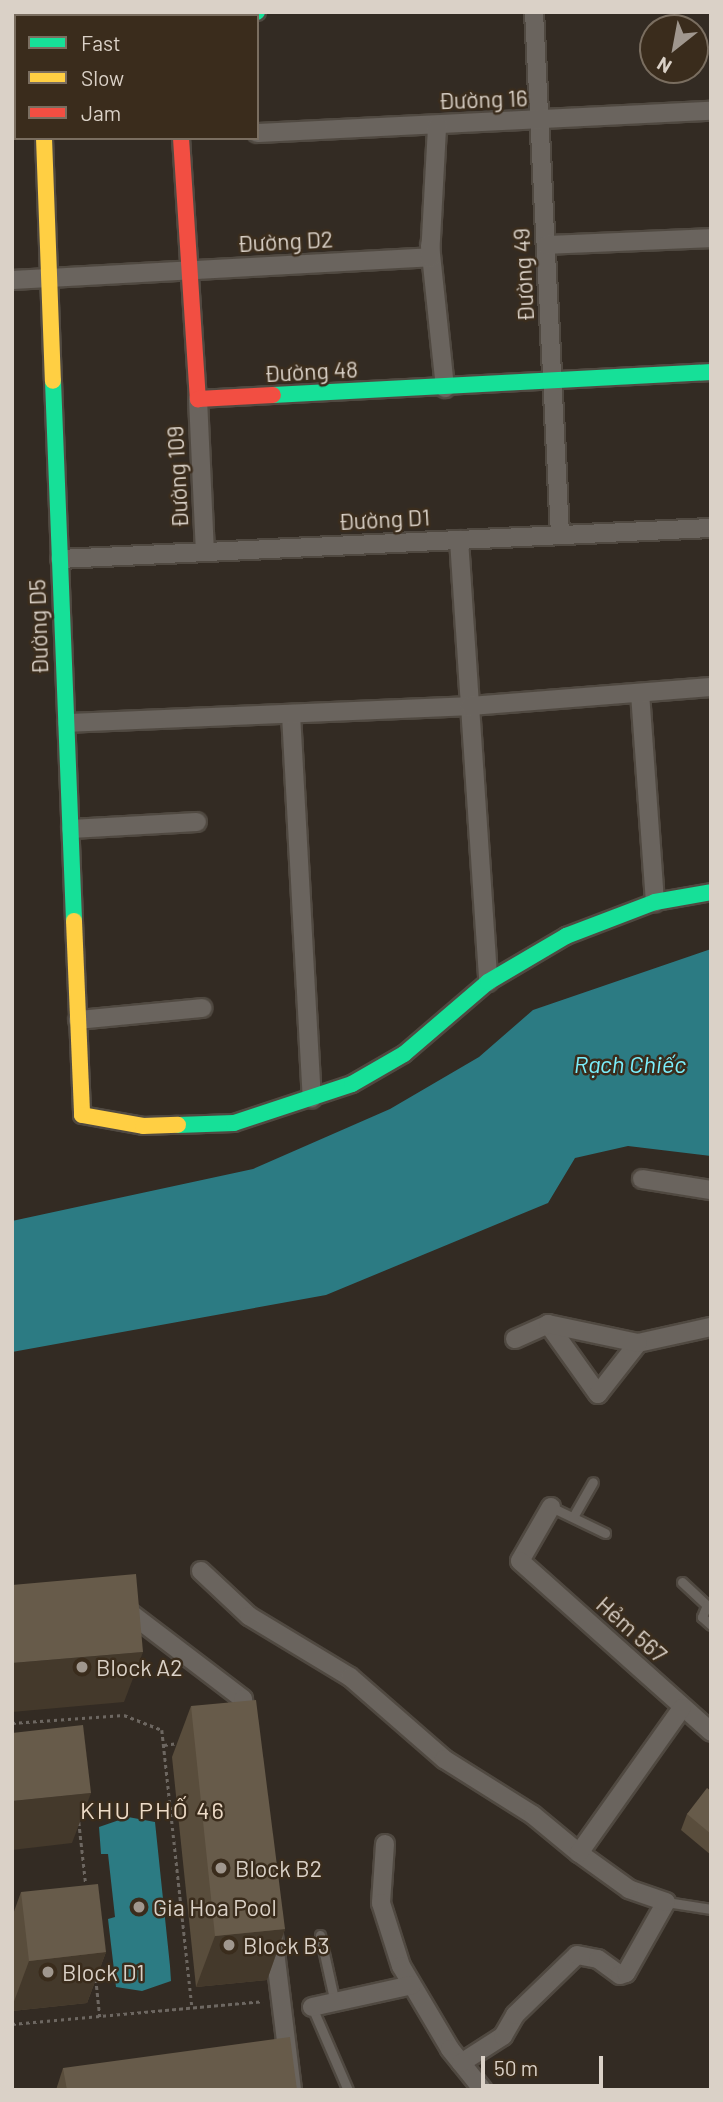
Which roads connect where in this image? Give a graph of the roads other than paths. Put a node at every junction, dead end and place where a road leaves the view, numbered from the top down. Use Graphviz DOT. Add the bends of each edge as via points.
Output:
graph roads {
  1 [pos="257,12"];
  2 [pos="534,12"];
  3 [pos="224,14"];
  4 [pos="711,111"];
  5 [pos="540,121"];
  6 [pos="437,126"];
  7 [pos="259,134"];
  8 [pos="44,140"];
  9 [pos="181,140"];
  10 [pos="711,238"];
  11 [pos="546,246"];
  12 [pos="430,257"];
  13 [pos="188,271"];
  14 [pos="49,279"];
  15 [pos="12,280"];
  16 [pos="711,372"];
  17 [pos="553,383"];
  18 [pos="445,388"];
  19 [pos="198,399"];
  20 [pos="711,528"];
  21 [pos="560,535"];
  22 [pos="459,540"];
  23 [pos="205,552"];
  24 [pos="60,559"];
  25 [pos="711,687"];
  26 [pos="640,693"];
  27 [pos="470,706"];
  28 [pos="290,714"];
  29 [pos="67,723"];
  30 [pos="197,822"];
  31 [pos="71,829"];
  32 [pos="711,892"];
  33 [pos="655,902"];
  34 [pos="488,982"];
  35 [pos="202,1007"];
  36 [pos="78,1020"];
  37 [pos="312,1098"];
  38 [pos="642,1179"];
  39 [pos="711,1190"];
  40 [pos="548,1324"];
  41 [pos="711,1327"];
  42 [pos="514,1339"];
  43 [pos="638,1343"];
  44 [pos="593,1482"];
  45 [pos="551,1507"];
  46 [pos="573,1517"];
  47 [pos="605,1533"];
  48 [pos="201,1571"];
  49 [pos="682,1582"];
  50 [pos="106,1595"];
  51 [pos="711,1625"];
  52 [pos="682,1708"];
  53 [pos="711,1732"];
  54 [pos="248,1736"];
  55 [pos="385,1844"];
  56 [pos="579,1853"];
  57 [pos="666,1902"];
  58 [pos="711,1909"];
  59 [pos="270,1916"];
  60 [pos="320,1934"];
  61 [pos="412,1985"];
  62 [pos="335,2003"];
  63 [pos="313,2007"];
  64 [pos="461,2063"];
  65 [pos="292,2090"];
  66 [pos="348,2090"];
  67 [pos="483,2090"];
  1 -- 3 [label="street"];
  2 -- 5 [label="street, Đường 49"];
  4 -- 5 [label="street, Đường 16"];
  5 -- 6 [label="street, Đường 16"];
  5 -- 11 [label="street, Đường 49"];
  6 -- 7 [label="street, Đường 16"];
  6 -- 12 [label="street"];
  8 -- 14 [label="street, Đường D5"];
  9 -- 13 [label="street"];
  10 -- 11 [label="street"];
  11 -- 17 [label="street, Đường 49"];
  12 -- 13 [label="street, Đường D2"];
  12 -- 18 [label="street"];
  13 -- 14 [label="street, Đường D2"];
  13 -- 19 [label="street"];
  14 -- 15 [label="street, Đường D2"];
  14 -- 24 [label="street, Đường D5"];
  16 -- 17 [label="street, Đường 48"];
  17 -- 18 [label="street, Đường 48"];
  17 -- 21 [label="street, Đường 49"];
  18 -- 19 [label="street, Đường 48"];
  19 -- 23 [label="street, Đường 109"];
  20 -- 21 [label="street, Đường D1"];
  21 -- 22 [label="street, Đường D1"];
  22 -- 23 [label="street, Đường D1"];
  22 -- 27 [label="street"];
  23 -- 24 [label="street, Đường D1"];
  24 -- 29 [label="street, Đường D5"];
  25 -- 26 [label="street"];
  26 -- 27 [label="street"];
  26 -- 33 [label="street"];
  27 -- 28 [label="street"];
  27 -- 34 [label="street"];
  28 -- 29 [label="street"];
  28 -- 37 [label="street"];
  29 -- 31 [label="street, Đường D5"];
  30 -- 31 [label="street"];
  31 -- 36 [label="street, Đường D5"];
  32 -- 33 [label="street"];
  33 -- 34 [label="street" via="566,936"];
  34 -- 37 [label="street" via="404,1054 352,1084"];
  35 -- 36 [label="street"];
  36 -- 37 [label="street, Đường D5" via="82,1115 143,1126 234,1122"];
  38 -- 39 [label="street"];
  40 -- 42 [label="street"];
  40 -- 43 [label="street"];
  40 -- 43 [label="street" via="598,1395"];
  41 -- 43 [label="street"];
  44 -- 46 [label="lane"];
  45 -- 46 [label="lane"];
  45 -- 52 [label="street, Hẻm 567" via="520,1561"];
  46 -- 47 [label="lane"];
  48 -- 56 [label="street" via="249,1616 350,1676 444,1759 533,1815"];
  49 -- 51 [label="lane" via="707,1605 702,1617"];
  50 -- 54 [label="street" via="243,1699"];
  52 -- 53 [label="street, Hẻm 567"];
  52 -- 56 [label="street"];
  55 -- 61 [label="street" via="381,1903 401,1966"];
  56 -- 57 [label="street" via="629,1889"];
  57 -- 58 [label="lane"];
  57 -- 64 [label="street" via="626,1973 620,1975 598,1959 577,1955 515,2015 503,2036"];
  59 -- 65 [label="street"];
  60 -- 62 [label="lane"];
  61 -- 62 [label="street"];
  61 -- 64 [label="street"];
  62 -- 63 [label="street"];
  63 -- 66 [label="lane"];
  64 -- 67 [label="street"];
}
